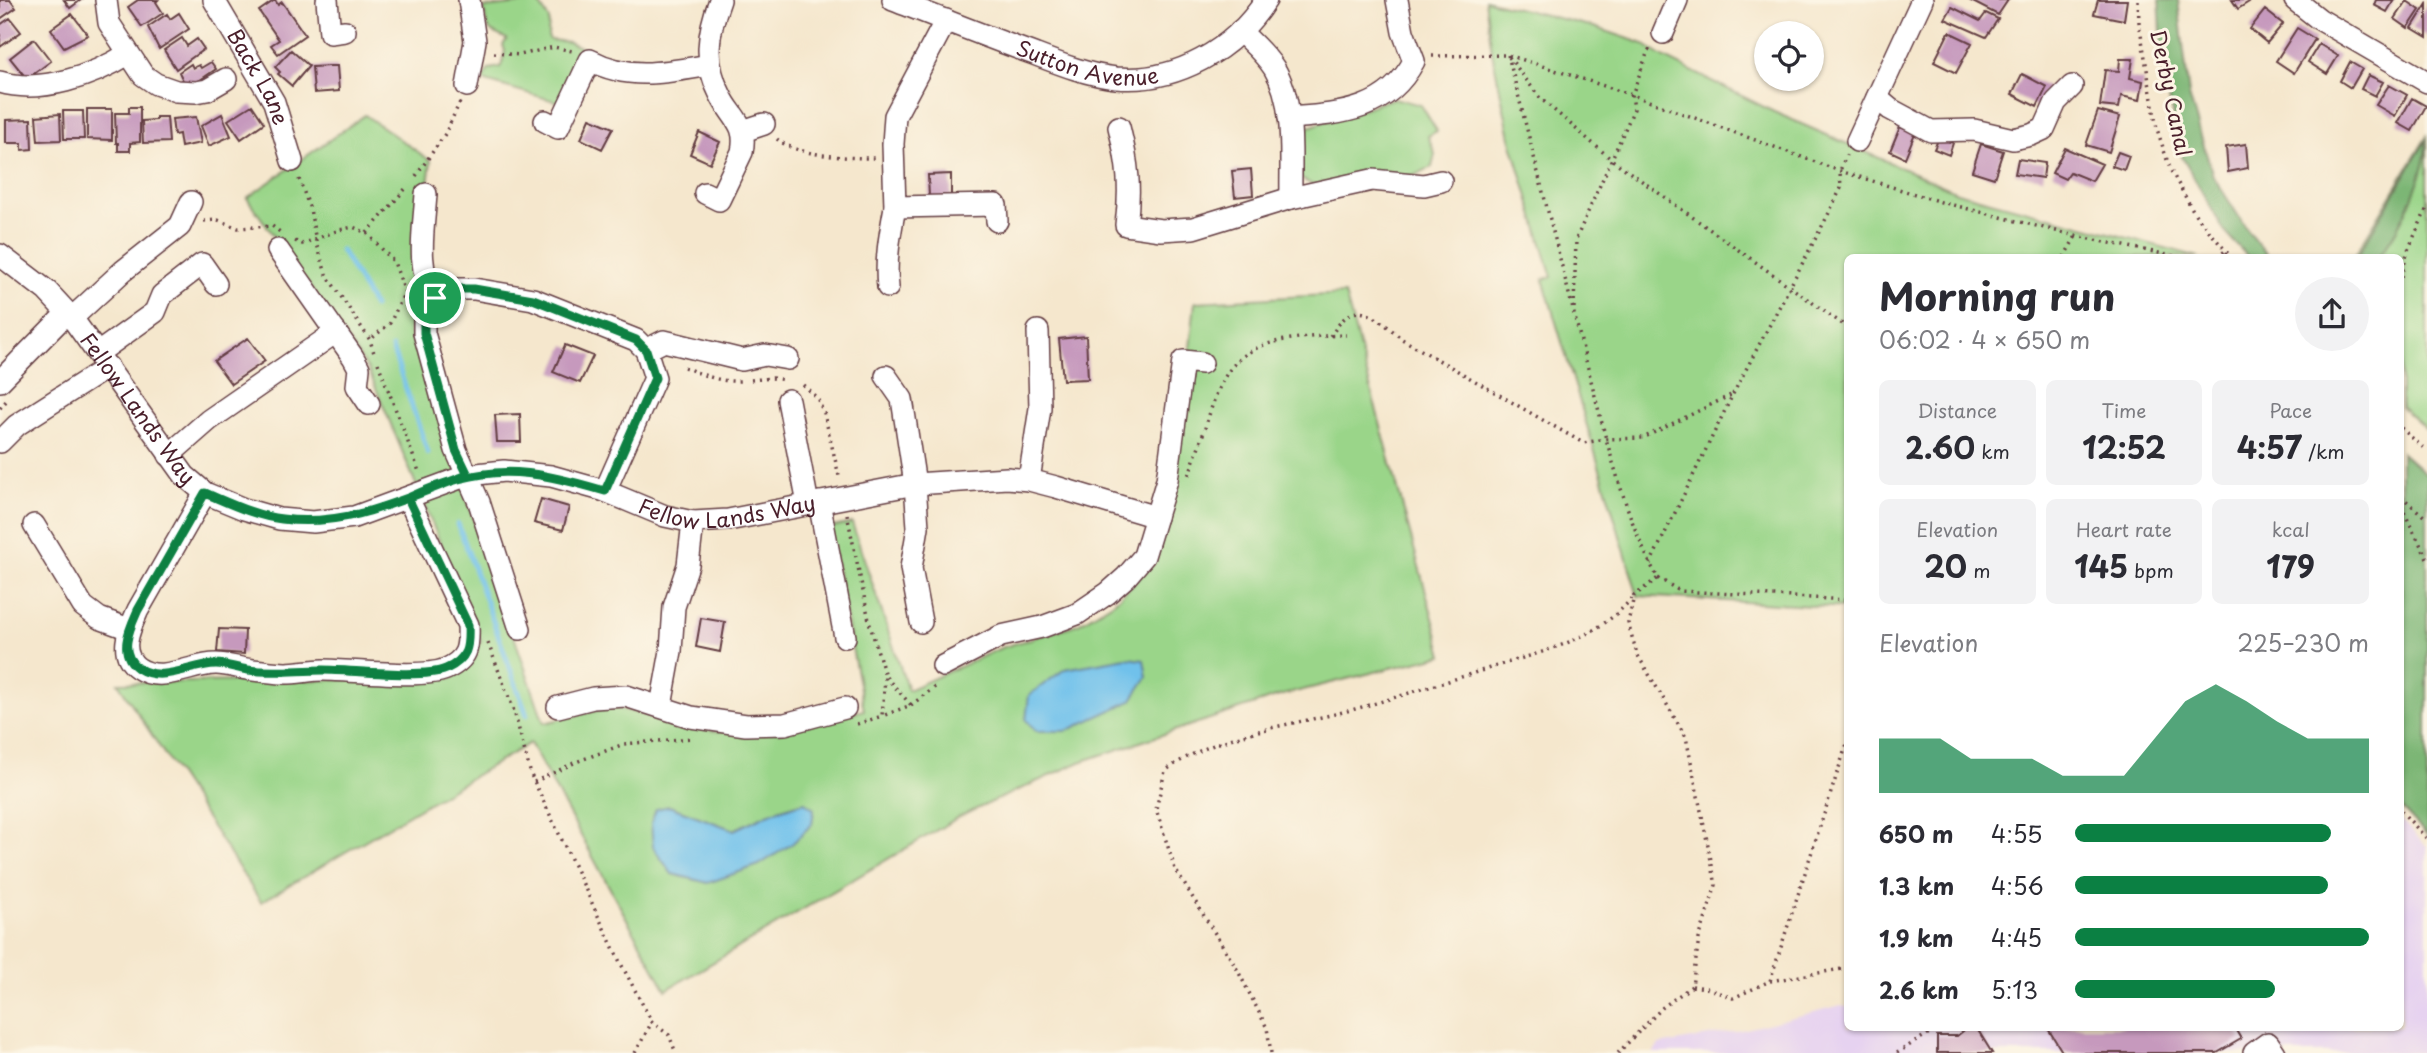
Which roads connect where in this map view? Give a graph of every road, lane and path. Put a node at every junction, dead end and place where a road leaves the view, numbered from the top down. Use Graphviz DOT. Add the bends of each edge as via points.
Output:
graph roads {
  1 [pos="106,0"];
  2 [pos="214,0"];
  3 [pos="327,0"];
  4 [pos="470,0"];
  5 [pos="720,0"];
  6 [pos="893,0"];
  7 [pos="1266,0"];
  8 [pos="1397,0"];
  9 [pos="1677,0"];
  10 [pos="1922,0"];
  11 [pos="2138,0"];
  12 [pos="2295,0"];
  13 [pos="946,20"];
  14 [pos="345,32"];
  15 [pos="1240,32"];
  16 [pos="1663,33"];
  17 [pos="484,52"];
  18 [pos="128,54"];
  19 [pos="1508,55"];
  20 [pos="1413,59"];
  21 [pos="590,60"];
  22 [pos="710,65"];
  23 [pos="226,79"];
  24 [pos="0,82"];
  25 [pos="2427,82"];
  26 [pos="467,86"];
  27 [pos="2072,86"];
  28 [pos="1632,95"];
  29 [pos="1877,98"];
  30 [pos="1289,118"];
  31 [pos="545,121"];
  32 [pos="764,124"];
  33 [pos="1119,127"];
  34 [pos="743,131"];
  35 [pos="1857,141"];
  36 [pos="893,157"];
  37 [pos="1611,159"];
  38 [pos="292,161"];
  39 [pos="1840,171"];
  40 [pos="1441,181"];
  41 [pos="417,186"];
  42 [pos="705,193"];
  43 [pos="1291,198"];
  44 [pos="191,202"];
  45 [pos="895,207"];
  46 [pos="2427,208"];
  47 [pos="997,221"];
  48 [pos="367,233"];
  49 [pos="2076,236"];
  50 [pos="316,240"];
  51 [pos="278,250"];
  52 [pos="2225,251"];
  53 [pos="2066,254"];
  54 [pos="2163,254"];
  55 [pos="2221,254"];
  56 [pos="2228,254"];
  57 [pos="0,256"];
  58 [pos="2404,266"];
  59 [pos="216,284"];
  60 [pos="888,287"];
  61 [pos="1788,287"];
  62 [pos="435,298"];
  63 [pos="1574,315"];
  64 [pos="70,316"];
  65 [pos="1844,325"];
  66 [pos="1038,331"];
  67 [pos="336,332"];
  68 [pos="1330,336"];
  69 [pos="370,340"];
  70 [pos="646,350"];
  71 [pos="788,359"];
  72 [pos="103,360"];
  73 [pos="1202,363"];
  74 [pos="886,376"];
  75 [pos="0,381"];
  76 [pos="1732,394"];
  77 [pos="789,400"];
  78 [pos="369,404"];
  79 [pos="2404,431"];
  80 [pos="1606,439"];
  81 [pos="0,442"];
  82 [pos="2427,452"];
  83 [pos="169,455"];
  84 [pos="468,475"];
  85 [pos="1029,480"];
  86 [pos="915,484"];
  87 [pos="605,491"];
  88 [pos="205,493"];
  89 [pos="417,494"];
  90 [pos="844,496"];
  91 [pos="2404,499"];
  92 [pos="814,503"];
  93 [pos="2404,512"];
  94 [pos="1156,517"];
  95 [pos="2427,519"];
  96 [pos="693,522"];
  97 [pos="34,525"];
  98 [pos="2427,558"];
  99 [pos="1650,564"];
  100 [pos="1658,578"];
  101 [pos="1634,596"];
  102 [pos="1844,600"];
  103 [pos="921,622"];
  104 [pos="129,629"];
  105 [pos="520,629"];
  106 [pos="484,634"];
  107 [pos="845,637"];
  108 [pos="943,666"];
  109 [pos="885,676"];
  110 [pos="661,706"];
  111 [pos="558,707"];
  112 [pos="845,708"];
  113 [pos="624,744"];
  114 [pos="1844,752"];
  115 [pos="534,782"];
  116 [pos="2404,814"];
  117 [pos="2427,839"];
  118 [pos="1844,969"];
  119 [pos="1770,981"];
  120 [pos="1692,986"];
  121 [pos="652,1022"];
  122 [pos="1933,1031"];
  123 [pos="635,1053"];
  124 [pos="676,1053"];
  125 [pos="1272,1053"];
  126 [pos="1618,1053"];
  127 [pos="1897,1053"];
  128 [pos="2254,1053"];
  129 [pos="2275,1053"];
  1 -- 18 [label="street" via="109,23"];
  2 -- 38 [label="street, Back Lane" via="274,102"];
  3 -- 14 [label="street" via="330,33"];
  4 -- 17 [label="street"];
  5 -- 22 [label="street" via="709,39"];
  6 -- 13 [label="street, Sutton Avenue"];
  7 -- 15 [label="street, Sutton Avenue"];
  8 -- 20 [label="street"];
  9 -- 16 [label="street"];
  10 -- 29 [label="street"];
  11 -- 52 [label="path, Derby Canal" via="2157,129 2169,169 2195,214"];
  12 -- 25 [label="street"];
  13 -- 15 [label="street, Sutton Avenue" via="1076,69 1128,78 1150,77 1193,64"];
  13 -- 36 [label="street" via="895,116"];
  15 -- 30 [label="street" via="1274,68"];
  16 -- 28 [label="path" via="1648,51"];
  17 -- 21 [label="path" via="520,55 554,47"];
  17 -- 26 [label="street"];
  18 -- 23 [label="street" via="143,75 176,92 207,90"];
  18 -- 24 [label="street" via="106,67 65,80 29,86"];
  19 -- 20 [label="path"];
  19 -- 28 [label="path"];
  19 -- 37 [label="path" via="1540,98"];
  19 -- 63 [label="path"];
  20 -- 30 [label="street" via="1398,85 1376,101 1336,114"];
  21 -- 22 [label="street" via="647,75"];
  21 -- 31 [label="street" via="558,128"];
  22 -- 34 [label="street" via="720,96"];
  26 -- 41 [label="path"];
  27 -- 29 [label="street" via="2056,102 2051,136 2013,139 1974,130 1931,131"];
  28 -- 37 [label="path" via="1634,109"];
  28 -- 39 [label="path"];
  29 -- 35 [label="street"];
  30 -- 43 [label="street"];
  32 -- 34 [label="street"];
  32 -- 36 [label="path" via="779,141 793,148 838,158"];
  33 -- 43 [label="street" via="1128,163 1126,225 1193,228"];
  34 -- 42 [label="street" via="742,152 719,200"];
  35 -- 39 [label="path"];
  36 -- 45 [label="street"];
  37 -- 61 [label="path"];
  37 -- 63 [label="path" via="1576,239"];
  38 -- 50 [label="path"];
  39 -- 49 [label="path"];
  39 -- 61 [label="path" via="1841,188"];
  40 -- 43 [label="street" via="1415,185 1372,180"];
  41 -- 48 [label="path"];
  41 -- 62 [label="street" via="426,286"];
  44 -- 64 [label="street" via="180,226"];
  45 -- 47 [label="street" via="996,205"];
  45 -- 60 [label="street"];
  46 -- 58 [label="path"];
  48 -- 50 [label="path" via="353,227"];
  48 -- 69 [label="path" via="394,262 405,292 390,323"];
  49 -- 53 [label="path"];
  49 -- 54 [label="path"];
  50 -- 69 [label="path" via="326,274"];
  51 -- 67 [label="street"];
  52 -- 55 [label="path"];
  52 -- 56 [label="path, Derby Canal"];
  57 -- 64 [label="street, Fellow Lands Way" via="47,291"];
  59 -- 72 [label="street" via="202,264 162,295 155,312"];
  61 -- 65 [label="path"];
  61 -- 76 [label="path"];
  62 -- 70 [label="street" via="448,289 474,289 533,299 636,340"];
  62 -- 84 [label="street" via="424,313 424,333 456,450"];
  63 -- 80 [label="path"];
  64 -- 72 [label="street, Fellow Lands Way"];
  64 -- 75 [label="street"];
  66 -- 85 [label="street" via="1040,408"];
  67 -- 78 [label="street" via="354,357 359,368 357,386"];
  67 -- 83 [label="street" via="209,420"];
  68 -- 80 [label="path" via="1346,316 1364,312 1571,437 1583,443"];
  69 -- 89 [label="path"];
  70 -- 71 [label="street" via="664,341 742,360 765,355"];
  70 -- 87 [label="street" via="655,378"];
  72 -- 81 [label="street"];
  72 -- 83 [label="street, Fellow Lands Way"];
  73 -- 94 [label="street" via="1183,361 1167,480"];
  74 -- 86 [label="street" via="902,399"];
  76 -- 80 [label="path" via="1643,438"];
  76 -- 99 [label="path"];
  77 -- 92 [label="street"];
  79 -- 82 [label="path"];
  80 -- 99 [label="path"];
  83 -- 88 [label="street, Fellow Lands Way"];
  84 -- 87 [label="street, Fellow Lands Way" via="504,471 551,476"];
  84 -- 89 [label="street, Fellow Lands Way"];
  84 -- 105 [label="street"];
  85 -- 86 [label="street, Fellow Lands Way"];
  85 -- 94 [label="street, Fellow Lands Way"];
  86 -- 90 [label="street, Fellow Lands Way"];
  86 -- 103 [label="street" via="918,527 911,568"];
  87 -- 96 [label="street, Fellow Lands Way" via="665,516"];
  88 -- 89 [label="street, Fellow Lands Way" via="279,519 313,522 354,517"];
  88 -- 104 [label="street"];
  89 -- 104 [label="street" via="468,625 469,645 461,661 443,670 286,673 216,664 156,675 131,661 125,648"];
  90 -- 92 [label="street, Fellow Lands Way"];
  90 -- 109 [label="path"];
  91 -- 95 [label="path"];
  92 -- 96 [label="street, Fellow Lands Way"];
  92 -- 107 [label="street"];
  93 -- 98 [label="path"];
  94 -- 108 [label="street" via="1144,556 1108,593 1077,614 1001,636"];
  96 -- 110 [label="street" via="688,565 674,607"];
  97 -- 104 [label="street" via="83,606 99,618"];
  99 -- 100 [label="path"];
  100 -- 101 [label="path"];
  100 -- 102 [label="path" via="1680,591"];
  101 -- 120 [label="path" via="1628,623 1637,654 1686,737 1716,885 1699,939"];
  101 -- 125 [label="path" via="1619,613 1570,643 1355,709 1236,737 1185,757 1165,771 1156,809 1175,869 1237,969 1268,1028"];
  106 -- 115 [label="path" via="514,711"];
  109 -- 109 [label="path" via="911,705 882,716 883,703"];
  110 -- 111 [label="street" via="626,695"];
  110 -- 112 [label="street" via="691,717 746,725 785,724"];
  113 -- 115 [label="path"];
  114 -- 119 [label="path"];
  115 -- 121 [label="path"];
  116 -- 117 [label="path"];
  118 -- 119 [label="path"];
  119 -- 120 [label="path" via="1733,998"];
  120 -- 126 [label="path" via="1663,1007"];
  121 -- 123 [label="path"];
  121 -- 124 [label="path" via="669,1035"];
  122 -- 127 [label="path"];
  128 -- 129 [label="street" via="2268,1042"];
}
